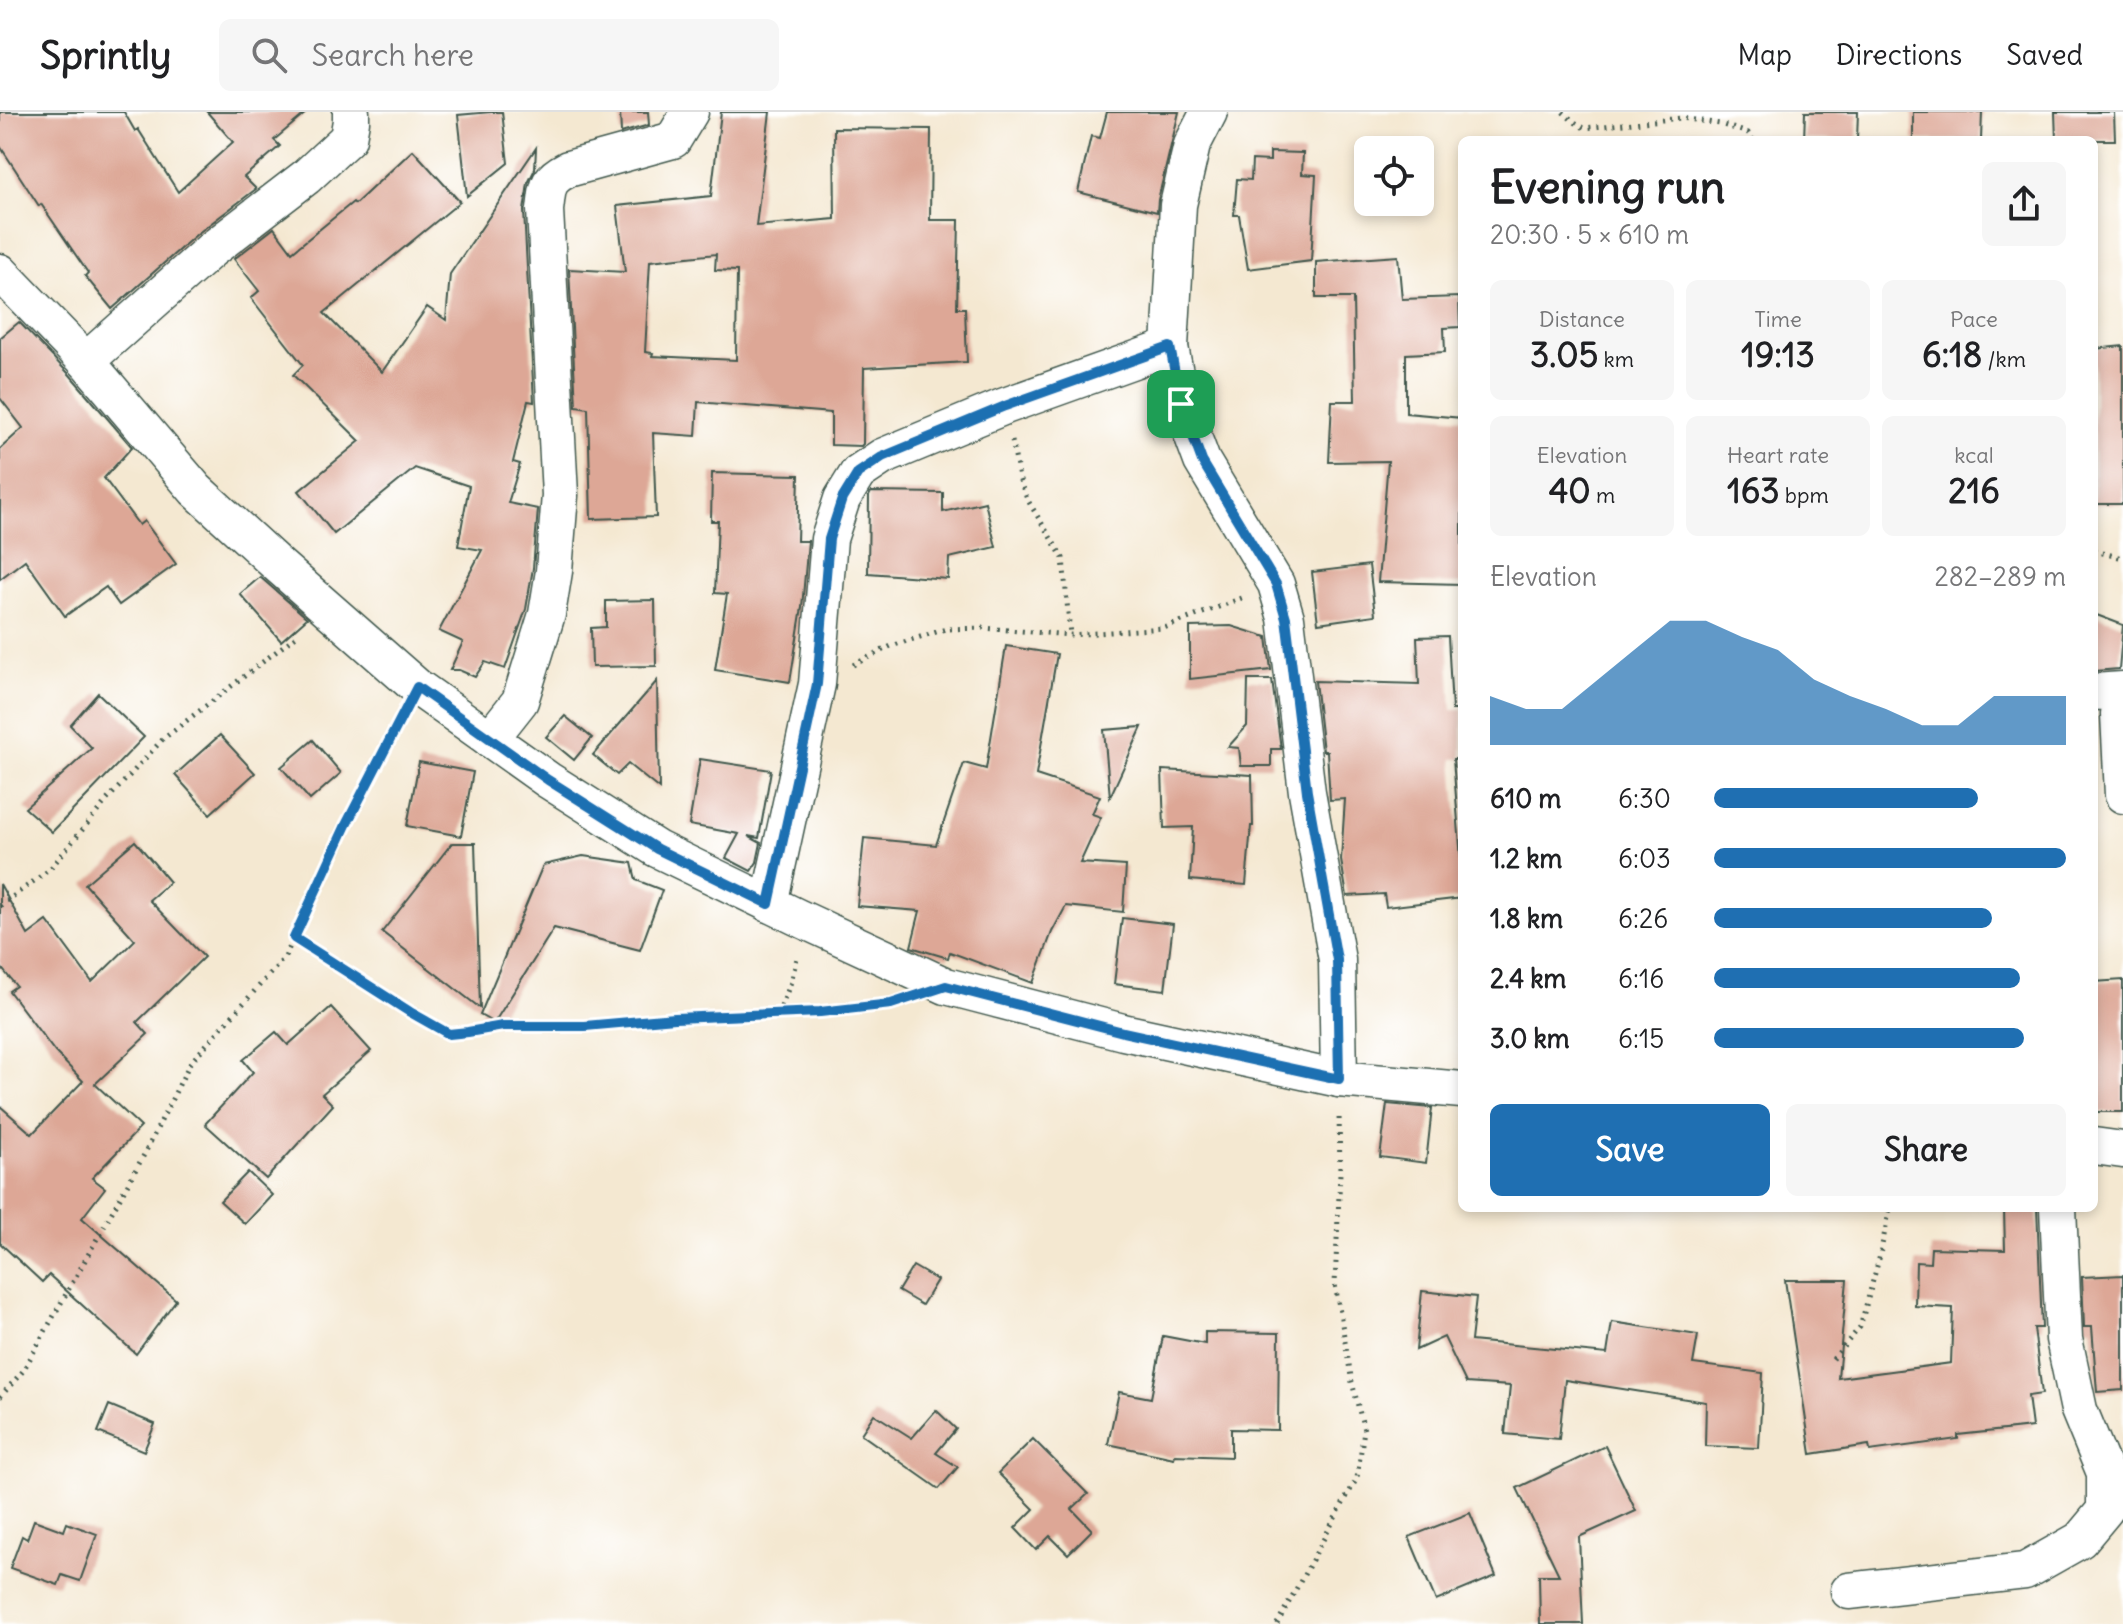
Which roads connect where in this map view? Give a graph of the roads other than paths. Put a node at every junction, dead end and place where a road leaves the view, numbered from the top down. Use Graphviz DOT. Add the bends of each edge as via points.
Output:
graph roads {
  1 [pos="351,112"];
  2 [pos="690,112"];
  3 [pos="1209,112"];
  4 [pos="0,272"];
  5 [pos="1170,347"];
  6 [pos="86,361"];
  7 [pos="2098,692"];
  8 [pos="490,739"];
  9 [pos="2123,795"];
  10 [pos="783,910"];
  11 [pos="1339,1079"];
  12 [pos="1458,1090"];
  13 [pos="2098,1147"];
  14 [pos="2123,1150"];
  15 [pos="2058,1212"];
  16 [pos="1849,1591"];
  1 -- 6 [label="street" via="348,138"];
  2 -- 8 [label="street" via="673,140 568,169 555,175 548,188 548,297 560,495 554,571 547,614 520,701"];
  3 -- 5 [label="street" via="1192,145 1178,205"];
  4 -- 6 [label="street"];
  5 -- 10 [label="street" via="1005,406 882,457 858,473 842,499 829,539 817,684"];
  5 -- 11 [label="street" via="1181,404 1202,461 1276,584 1286,618 1307,792 1337,960"];
  6 -- 8 [label="street" via="196,490 417,687"];
  7 -- 9 [label="street" via="2123,690"];
  8 -- 10 [label="street" via="657,849"];
  10 -- 11 [label="street" via="946,986 1123,1032"];
  11 -- 12 [label="street"];
  13 -- 14 [label="street"];
  15 -- 16 [label="street" via="2064,1339 2079,1410 2105,1473 2105,1510 2080,1540 2025,1571"];
}
